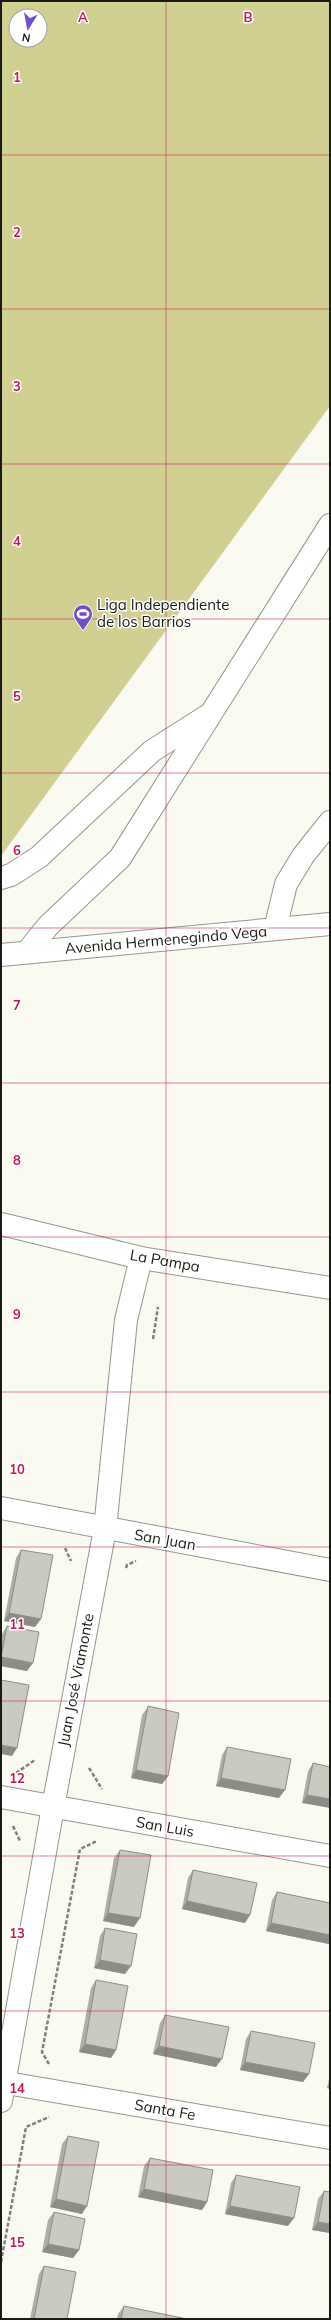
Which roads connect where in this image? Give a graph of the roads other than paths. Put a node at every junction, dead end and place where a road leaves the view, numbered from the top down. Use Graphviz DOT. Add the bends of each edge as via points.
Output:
graph roads {
  1 [pos="330,525"];
  2 [pos="211,713"];
  3 [pos="330,822"];
  4 [pos="1,878"];
  5 [pos="330,924"];
  6 [pos="275,929"];
  7 [pos="27,952"];
  8 [pos="1,955"];
  9 [pos="1,1224"];
  10 [pos="141,1258"];
  11 [pos="330,1288"];
  12 [pos="1,1508"];
  13 [pos="105,1529"];
  14 [pos="330,1570"];
  15 [pos="1,1797"];
  16 [pos="53,1807"];
  17 [pos="330,1856"];
  18 [pos="2,2089"];
  19 [pos="330,2138"];
  1 -- 2 [label="street"];
  2 -- 4 [label="street" via="152,751 39,857 11,875"];
  2 -- 7 [label="street" via="120,858 48,926"];
  3 -- 6 [label="street" via="303,856 286,884"];
  5 -- 6 [label="street, Avenida Hermenegindo Vega"];
  6 -- 7 [label="street, Avenida Hermenegindo Vega"];
  7 -- 8 [label="street, Avenida Hermenegindo Vega"];
  9 -- 10 [label="street, La Pampa"];
  10 -- 11 [label="street, La Pampa"];
  10 -- 13 [label="street, Juan José Viamonte" via="126,1320"];
  12 -- 13 [label="street, San Juan"];
  13 -- 14 [label="street, San Juan"];
  13 -- 16 [label="street, Juan José Viamonte"];
  15 -- 16 [label="street, San Luis"];
  16 -- 17 [label="street, San Luis"];
  16 -- 18 [label="street, Juan José Viamonte"];
  18 -- 19 [label="street, Santa Fe"];
}
